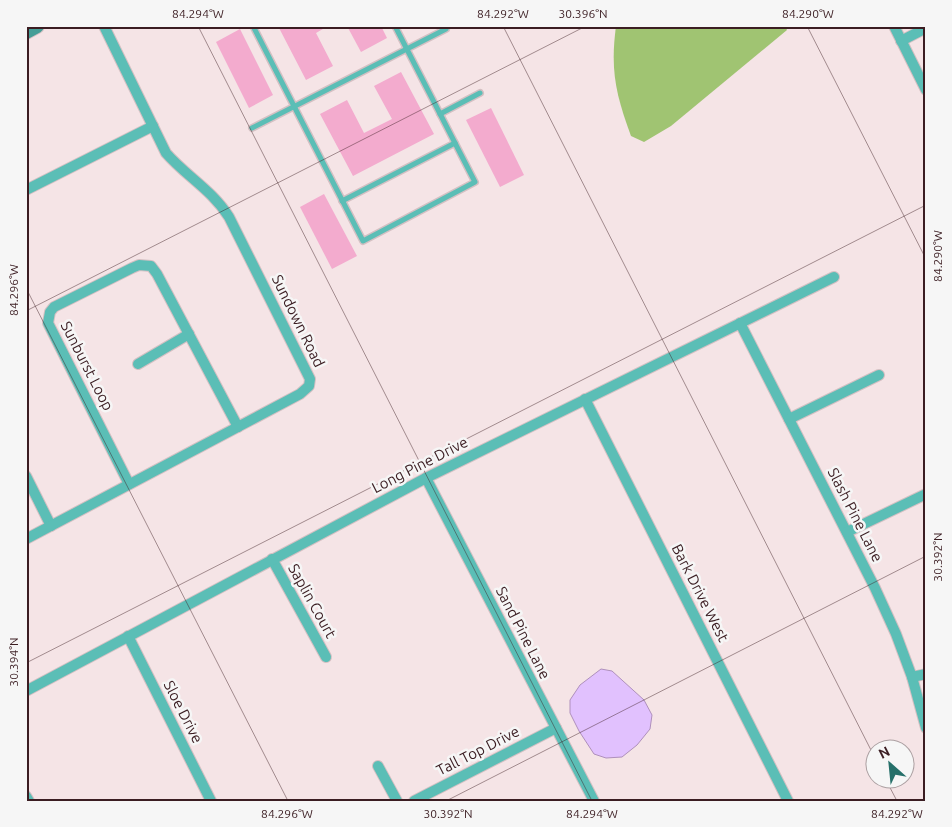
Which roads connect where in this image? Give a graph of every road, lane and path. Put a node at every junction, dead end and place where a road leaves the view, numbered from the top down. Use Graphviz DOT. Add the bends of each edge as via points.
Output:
graph roads {
  1 [pos="37,26"];
  2 [pos="104,26"];
  3 [pos="253,26"];
  4 [pos="395,26"];
  5 [pos="894,26"];
  6 [pos="926,28"];
  7 [pos="446,30"];
  8 [pos="26,32"];
  9 [pos="901,41"];
  10 [pos="407,49"];
  11 [pos="926,90"];
  12 [pos="480,93"];
  13 [pos="294,107"];
  14 [pos="440,114"];
  15 [pos="153,126"];
  16 [pos="252,128"];
  17 [pos="455,143"];
  18 [pos="26,190"];
  19 [pos="342,201"];
  20 [pos="834,277"];
  21 [pos="740,324"];
  22 [pos="189,334"];
  23 [pos="138,364"];
  24 [pos="880,375"];
  25 [pos="585,399"];
  26 [pos="789,419"];
  27 [pos="238,427"];
  28 [pos="26,476"];
  29 [pos="426,478"];
  30 [pos="129,484"];
  31 [pos="926,494"];
  32 [pos="51,526"];
  33 [pos="847,532"];
  34 [pos="26,539"];
  35 [pos="272,559"];
  36 [pos="128,636"];
  37 [pos="326,657"];
  38 [pos="926,674"];
  39 [pos="912,677"];
  40 [pos="26,691"];
  41 [pos="556,728"];
  42 [pos="926,728"];
  43 [pos="378,766"];
  44 [pos="26,796"];
  45 [pos="29,801"];
  46 [pos="211,801"];
  47 [pos="397,801"];
  48 [pos="414,801"];
  49 [pos="594,801"];
  50 [pos="788,801"];
  1 -- 8 [label="street"];
  2 -- 15 [label="street, Sundown Road"];
  3 -- 13 [label="lane"];
  4 -- 10 [label="lane"];
  5 -- 9 [label="street"];
  6 -- 9 [label="street"];
  7 -- 10 [label="lane"];
  9 -- 11 [label="street"];
  10 -- 13 [label="lane"];
  10 -- 14 [label="lane"];
  12 -- 14 [label="lane"];
  13 -- 16 [label="lane"];
  13 -- 19 [label="lane"];
  14 -- 17 [label="lane"];
  15 -- 18 [label="street"];
  15 -- 27 [label="street, Sundown Road" via="166,153 176,165 209,191 229,217 310,379 309,386 300,394"];
  17 -- 19 [label="lane"];
  17 -- 19 [label="lane" via="475,182 363,241"];
  20 -- 21 [label="street, Long Pine Drive"];
  21 -- 25 [label="street, Long Pine Drive"];
  21 -- 26 [label="street, Slash Pine Lane"];
  22 -- 23 [label="street"];
  22 -- 27 [label="street, Sunburst Loop"];
  22 -- 30 [label="street, Sunburst Loop" via="157,274 148,265 132,268 54,307 50,312 48,323"];
  24 -- 26 [label="street"];
  25 -- 29 [label="street, Long Pine Drive"];
  25 -- 50 [label="street, Bark Drive West"];
  26 -- 33 [label="street, Slash Pine Lane"];
  27 -- 30 [label="street, Sundown Road"];
  28 -- 32 [label="street"];
  29 -- 35 [label="street, Long Pine Drive"];
  29 -- 41 [label="street, Sand Pine Lane"];
  30 -- 32 [label="street, Sundown Road"];
  31 -- 33 [label="street"];
  32 -- 34 [label="street, Sundown Road"];
  33 -- 39 [label="street, Slash Pine Lane" via="896,634"];
  35 -- 36 [label="street, Long Pine Drive"];
  35 -- 37 [label="street, Saplin Court"];
  36 -- 40 [label="street, Long Pine Drive"];
  36 -- 46 [label="street, Sloe Drive"];
  38 -- 39 [label="street"];
  39 -- 42 [label="street, Slash Pine Lane"];
  41 -- 48 [label="street, Tall Top Drive"];
  41 -- 49 [label="street, Sand Pine Lane"];
  43 -- 47 [label="street"];
  44 -- 45 [label="street"];
}
